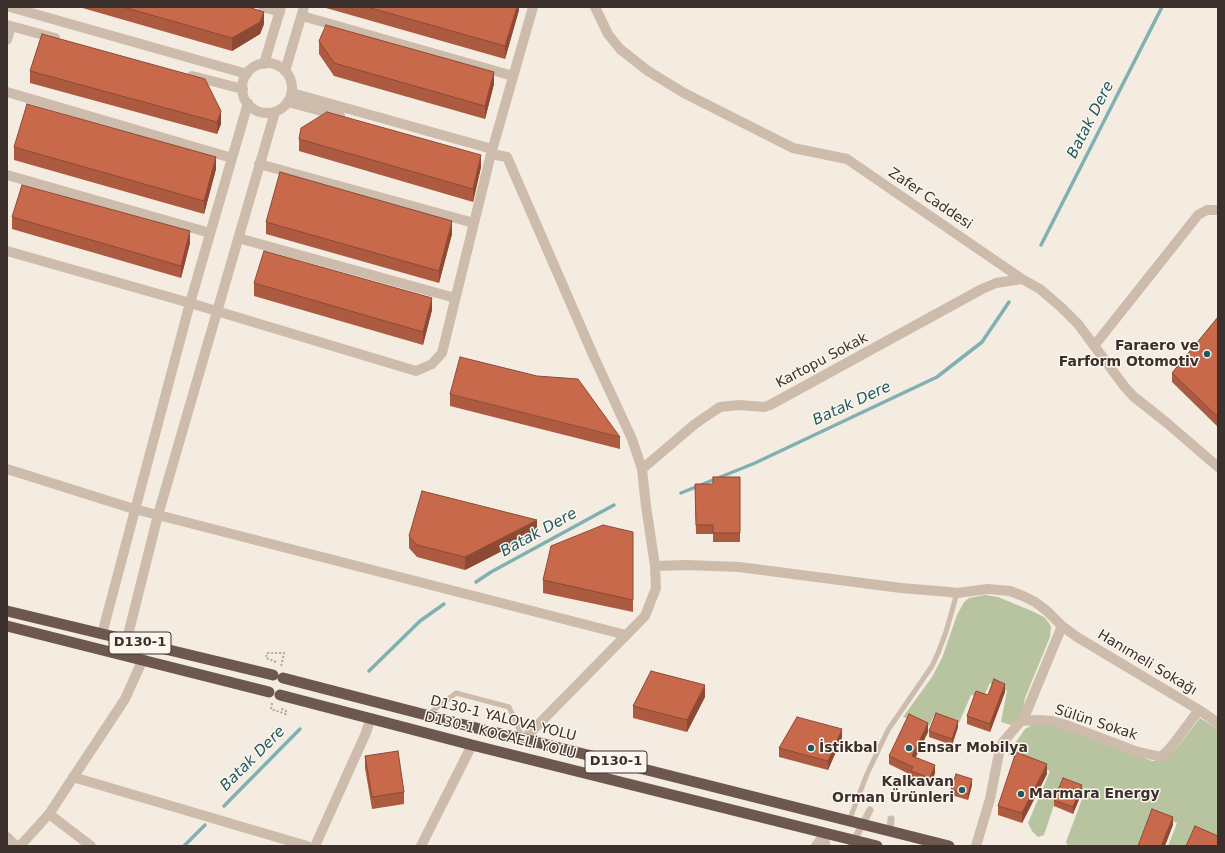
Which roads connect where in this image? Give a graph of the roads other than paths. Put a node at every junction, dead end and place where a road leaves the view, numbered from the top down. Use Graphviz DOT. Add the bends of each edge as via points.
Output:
graph roads {
  1 [pos="10,7"];
  2 [pos="263,7"];
  3 [pos="533,7"];
  4 [pos="595,7"];
  5 [pos="280,10"];
  6 [pos="303,12"];
  7 [pos="9,26"];
  8 [pos="7,40"];
  9 [pos="63,40"];
  10 [pos="264,64"];
  11 [pos="285,71"];
  12 [pos="183,73"];
  13 [pos="247,74"];
  14 [pos="513,76"];
  15 [pos="242,89"];
  16 [pos="7,92"];
  17 [pos="290,97"];
  18 [pos="248,103"];
  19 [pos="275,112"];
  20 [pos="491,153"];
  21 [pos="232,158"];
  22 [pos="259,164"];
  23 [pos="7,175"];
  24 [pos="1218,210"];
  25 [pos="474,223"];
  26 [pos="210,232"];
  27 [pos="238,238"];
  28 [pos="7,251"];
  29 [pos="1022,279"];
  30 [pos="455,298"];
  31 [pos="190,303"];
  32 [pos="217,310"];
  33 [pos="1094,346"];
  34 [pos="1218,467"];
  35 [pos="7,469"];
  36 [pos="642,469"];
  37 [pos="134,509"];
  38 [pos="158,515"];
  39 [pos="655,566"];
  40 [pos="957,593"];
  41 [pos="7,611"];
  42 [pos="7,626"];
  43 [pos="1062,626"];
  44 [pos="102,634"];
  45 [pos="626,635"];
  46 [pos="127,639"];
  47 [pos="143,659"];
  48 [pos="1199,710"];
  49 [pos="426,715"];
  50 [pos="371,718"];
  51 [pos="1021,722"];
  52 [pos="1218,723"];
  53 [pos="524,739"];
  54 [pos="472,745"];
  55 [pos="73,777"];
  56 [pos="870,810"];
  57 [pos="49,814"];
  58 [pos="891,818"];
  59 [pos="849,821"];
  60 [pos="890,831"];
  61 [pos="825,833"];
  62 [pos="7,837"];
  63 [pos="16,846"];
  64 [pos="20,846"];
  65 [pos="91,846"];
  66 [pos="308,846"];
  67 [pos="315,846"];
  68 [pos="421,846"];
  69 [pos="816,846"];
  70 [pos="827,846"];
  71 [pos="851,846"];
  72 [pos="877,846"];
  73 [pos="949,846"];
  74 [pos="976,846"];
  1 -- 13 [label="street"];
  2 -- 5 [label="street"];
  3 -- 14 [label="street"];
  4 -- 29 [label="street, Zafer Caddesi" via="608,34 620,49 648,71 684,93 793,148 847,159"];
  5 -- 10 [label="street"];
  6 -- 11 [label="street"];
  6 -- 14 [label="street"];
  7 -- 8 [label="street"];
  7 -- 9 [label="street"];
  10 -- 11 [label="street" via="279,66"];
  10 -- 13 [label="street" via="251,69"];
  11 -- 17 [label="street" via="292,85"];
  12 -- 15 [label="street"];
  13 -- 15 [label="street"];
  14 -- 20 [label="street"];
  15 -- 18 [label="street"];
  16 -- 21 [label="street"];
  17 -- 19 [label="street" via="282,108"];
  17 -- 20 [label="street"];
  18 -- 19 [label="street" via="255,110 264,113"];
  18 -- 21 [label="street"];
  19 -- 22 [label="street"];
  20 -- 25 [label="street"];
  20 -- 36 [label="street" via="507,157 626,424"];
  21 -- 26 [label="street"];
  22 -- 25 [label="street"];
  22 -- 27 [label="street"];
  23 -- 26 [label="street"];
  24 -- 33 [label="street" via="1207,210 1198,215"];
  25 -- 30 [label="street"];
  26 -- 31 [label="street"];
  27 -- 30 [label="street"];
  27 -- 32 [label="street"];
  28 -- 31 [label="street"];
  29 -- 33 [label="street, Zafer Caddesi" via="1049,296 1078,324"];
  29 -- 36 [label="street, Kartopu Sokak" via="996,283 982,289 770,405 720,407 695,424"];
  30 -- 32 [label="street" via="442,353 432,364 416,371"];
  31 -- 32 [label="street"];
  31 -- 37 [label="street"];
  32 -- 38 [label="street"];
  33 -- 34 [label="street, Zafer Caddesi" via="1133,396"];
  35 -- 37 [label="street"];
  36 -- 39 [label="street"];
  37 -- 38 [label="street"];
  37 -- 44 [label="street"];
  38 -- 45 [label="street"];
  38 -- 46 [label="street"];
  39 -- 40 [label="street, Hanımeli Sokağı" via="739,567"];
  39 -- 45 [label="street" via="656,588 645,616"];
  40 -- 43 [label="street, Hanımeli Sokağı" via="988,589 1010,591 1035,602"];
  40 -- 59 [label="lane" via="946,632 932,666 888,730"];
  41 -- 44 [label="highway, D130-1 YALOVA YOLU / D130-1"];
  42 -- 47 [label="highway, D130-1 KOCAELİ YOLU / D130-1"];
  43 -- 48 [label="street, Hanımeli Sokağı"];
  43 -- 51 [label="street"];
  44 -- 46 [label="highway, D130-1 YALOVA YOLU / D130-1"];
  45 -- 53 [label="street"];
  46 -- 49 [label="highway, D130-1 YALOVA YOLU / D130-1"];
  47 -- 50 [label="highway, D130-1 KOCAELİ YOLU / D130-1"];
  47 -- 55 [label="street" via="125,699"];
  48 -- 51 [label="street, Sülün Sokak" via="1161,757 1134,751 1052,721"];
  48 -- 52 [label="street, Hanımeli Sokağı"];
  49 -- 53 [label="highway, D130-1 YALOVA YOLU / D130-1"];
  49 -- 53 [label="lane" via="456,693 509,707"];
  50 -- 54 [label="highway, D130-1 KOCAELİ YOLU / D130-1"];
  50 -- 67 [label="street"];
  51 -- 74 [label="street" via="1004,742 999,753 990,799"];
  53 -- 59 [label="highway, D130-1 YALOVA YOLU / D130-1"];
  54 -- 61 [label="highway, D130-1 KOCAELİ YOLU / D130-1"];
  54 -- 68 [label="street"];
  55 -- 57 [label="street"];
  55 -- 66 [label="street"];
  56 -- 71 [label="street"];
  57 -- 64 [label="street"];
  57 -- 65 [label="street"];
  58 -- 60 [label="street"];
  59 -- 60 [label="highway, D130-1 YALOVA YOLU / D130-1"];
  60 -- 73 [label="highway, D130-1 YALOVA YOLU / D130-1"];
  61 -- 69 [label="street"];
  61 -- 70 [label="street"];
  61 -- 72 [label="highway, D130-1 KOCAELİ YOLU / D130-1"];
  62 -- 63 [label="street"];
}
